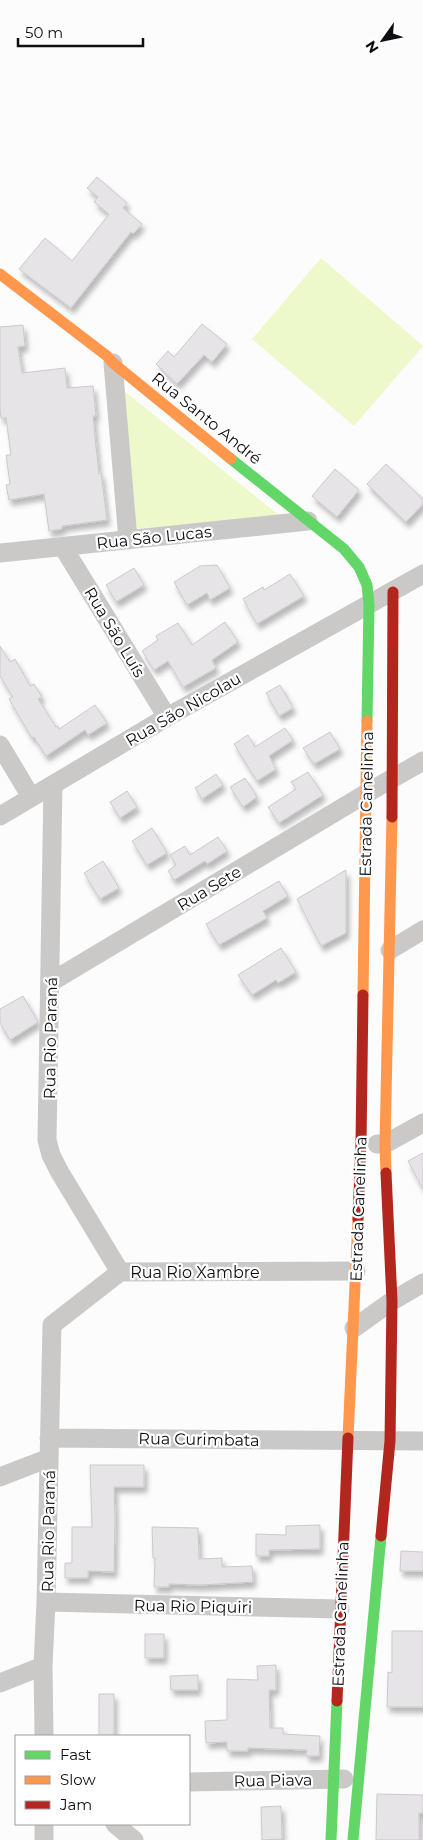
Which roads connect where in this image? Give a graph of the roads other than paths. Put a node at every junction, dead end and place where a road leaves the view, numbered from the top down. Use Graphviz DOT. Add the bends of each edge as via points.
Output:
graph roads {
  1 [pos="0,274"];
  2 [pos="113,363"];
  3 [pos="308,521"];
  4 [pos="128,540"];
  5 [pos="63,547"];
  6 [pos="0,553"];
  7 [pos="423,574"];
  8 [pos="393,592"];
  9 [pos="369,605"];
  10 [pos="166,717"];
  11 [pos="0,745"];
  12 [pos="423,761"];
  13 [pos="393,779"];
  14 [pos="52,785"];
  15 [pos="367,793"];
  16 [pos="31,798"];
  17 [pos="0,816"];
  18 [pos="423,930"];
  19 [pos="390,950"];
  20 [pos="51,982"];
  21 [pos="423,1123"];
  22 [pos="361,1143"];
  23 [pos="385,1144"];
  24 [pos="356,1271"];
  25 [pos="120,1272"];
  26 [pos="423,1283"];
  27 [pos="392,1301"];
  28 [pos="52,1325"];
  29 [pos="354,1328"];
  30 [pos="49,1438"];
  31 [pos="348,1441"];
  32 [pos="390,1441"];
  33 [pos="423,1441"];
  34 [pos="48,1458"];
  35 [pos="0,1477"];
  36 [pos="46,1602"];
  37 [pos="340,1609"];
  38 [pos="43,1666"];
  39 [pos="0,1683"];
  40 [pos="44,1735"];
  41 [pos="334,1779"];
  42 [pos="358,1779"];
  43 [pos="190,1782"];
  44 [pos="44,1825"];
  45 [pos="116,1825"];
  46 [pos="44,1840"];
  47 [pos="134,1840"];
  48 [pos="330,1840"];
  49 [pos="353,1840"];
  1 -- 2 [label="street, Rua Santo André"];
  2 -- 3 [label="street, Rua Santo André"];
  2 -- 4 [label="street"];
  3 -- 4 [label="street, Rua São Lucas"];
  3 -- 9 [label="street, Rua Santo André" via="344,548 359,567 367,585"];
  4 -- 5 [label="street, Rua São Lucas"];
  5 -- 6 [label="street, Rua São Lucas"];
  5 -- 10 [label="street, Rua São Luís"];
  7 -- 8 [label="street"];
  8 -- 9 [label="street"];
  8 -- 13 [label="street, Estrada Canelinha"];
  9 -- 10 [label="street, Rua São Nicolau"];
  9 -- 15 [label="street, Estrada Canelinha"];
  10 -- 14 [label="street, Rua São Nicolau"];
  11 -- 16 [label="street"];
  12 -- 13 [label="street, Rua Sete"];
  13 -- 15 [label="street, Rua Sete"];
  13 -- 19 [label="street, Estrada Canelinha"];
  14 -- 16 [label="street, Rua São Nicolau"];
  14 -- 20 [label="street, Rua Rio Paraná"];
  15 -- 20 [label="street, Rua Sete"];
  15 -- 22 [label="street, Estrada Canelinha"];
  16 -- 17 [label="street, Rua São Nicolau"];
  18 -- 19 [label="street"];
  19 -- 23 [label="street, Estrada Canelinha"];
  20 -- 25 [label="street, Rua Rio Paraná" via="48,1140 51,1155"];
  21 -- 23 [label="street"];
  22 -- 23 [label="street"];
  22 -- 24 [label="street, Estrada Canelinha"];
  23 -- 27 [label="street, Estrada Canelinha"];
  24 -- 25 [label="street, Rua Rio Xambre"];
  24 -- 29 [label="street, Estrada Canelinha"];
  25 -- 28 [label="street, Rua Rio Xambre"];
  26 -- 27 [label="street"];
  27 -- 29 [label="street"];
  27 -- 32 [label="street, Estrada Canelinha"];
  28 -- 30 [label="street, Rua Rio Paraná"];
  29 -- 31 [label="street, Estrada Canelinha"];
  30 -- 31 [label="street, Rua Curimbata"];
  30 -- 34 [label="street, Rua Rio Paraná"];
  31 -- 32 [label="street, Rua Curimbata"];
  31 -- 37 [label="street, Estrada Canelinha"];
  32 -- 33 [label="street, Rua Curimbata"];
  32 -- 42 [label="street, Estrada Canelinha"];
  34 -- 35 [label="street"];
  34 -- 36 [label="street, Rua Rio Paraná"];
  36 -- 37 [label="street, Rua Rio Piquiri"];
  36 -- 38 [label="street, Rua Rio Paraná"];
  37 -- 41 [label="street, Estrada Canelinha"];
  38 -- 39 [label="street"];
  38 -- 40 [label="street, Rua Rio Paraná"];
  41 -- 42 [label="street, Rua Piava"];
  41 -- 43 [label="street, Rua Piava"];
  41 -- 48 [label="street, Estrada Canelinha"];
  42 -- 49 [label="street, Estrada Canelinha"];
  44 -- 46 [label="street"];
  45 -- 47 [label="street"];
}
